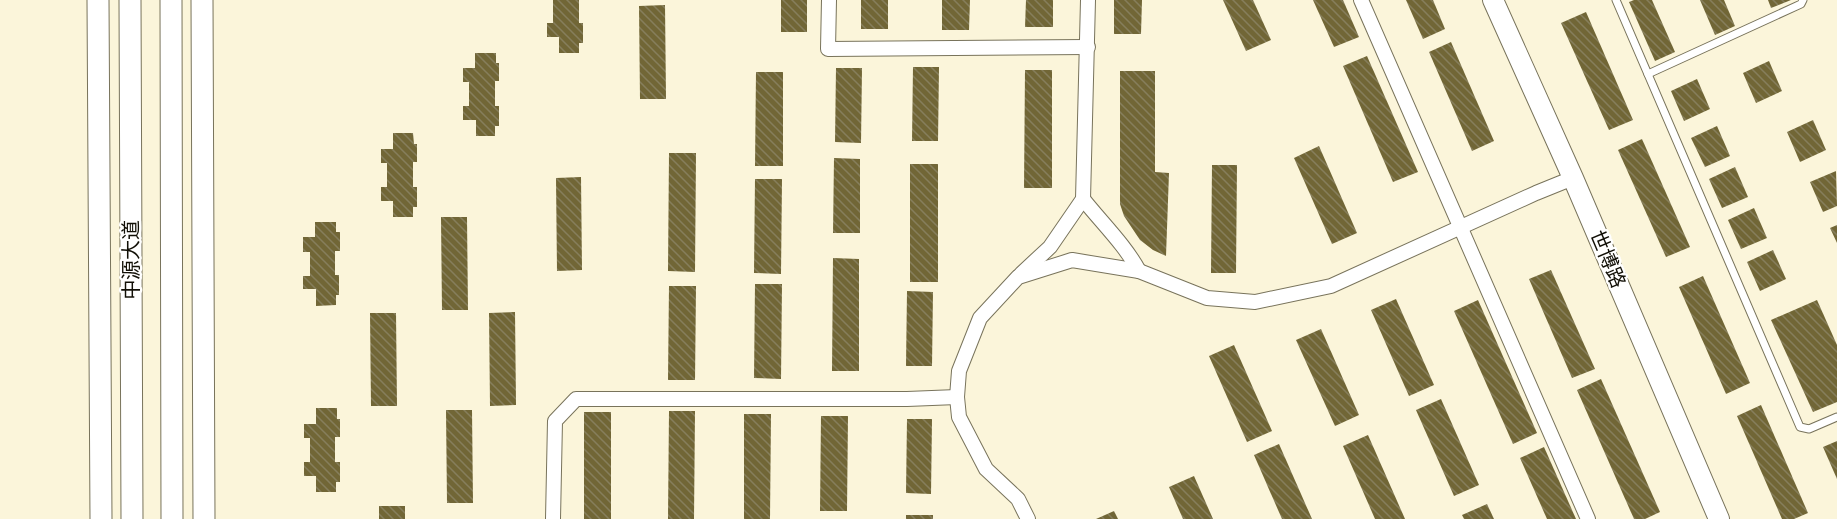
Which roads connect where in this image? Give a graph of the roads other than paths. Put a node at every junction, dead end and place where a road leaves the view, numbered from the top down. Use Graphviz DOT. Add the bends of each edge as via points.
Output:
graph roads {
  1 [pos="98,0"];
  2 [pos="130,0"];
  3 [pos="171,0"];
  4 [pos="202,0"];
  5 [pos="829,0"];
  6 [pos="1088,0"];
  7 [pos="1360,0"];
  8 [pos="1493,0"];
  9 [pos="1507,0"];
  10 [pos="1616,0"];
  11 [pos="1803,0"];
  12 [pos="1088,47"];
  13 [pos="1648,74"];
  14 [pos="1574,178"];
  15 [pos="1083,200"];
  16 [pos="1460,227"];
  17 [pos="1139,272"];
  18 [pos="1018,278"];
  19 [pos="957,396"];
  20 [pos="1837,417"];
  21 [pos="100,519"];
  22 [pos="132,519"];
  23 [pos="172,519"];
  24 [pos="204,519"];
  25 [pos="553,519"];
  26 [pos="1028,519"];
  27 [pos="1588,519"];
  28 [pos="1719,519"];
  29 [pos="1732,519"];
  1 -- 21 [label="main road"];
  2 -- 22 [label="main road, 中源大道"];
  3 -- 23 [label="main road, 中源大道"];
  4 -- 24 [label="main road"];
  5 -- 12 [label="street" via="828,49"];
  6 -- 12 [label="street"];
  7 -- 16 [label="street"];
  8 -- 14 [label="main road, 世博路"];
  9 -- 29 [label="main road, 世博路"];
  10 -- 13 [label="lane"];
  11 -- 13 [label="lane"];
  12 -- 15 [label="street"];
  13 -- 20 [label="lane" via="1800,428 1809,429"];
  14 -- 16 [label="street"];
  14 -- 28 [label="main road, 世博路"];
  15 -- 17 [label="street" via="1129,253"];
  15 -- 18 [label="street" via="1050,247"];
  16 -- 17 [label="street" via="1331,286 1255,302 1207,298"];
  16 -- 27 [label="street"];
  17 -- 18 [label="street" via="1072,260"];
  18 -- 19 [label="street" via="980,318 959,371"];
  19 -- 25 [label="street" via="576,399 555,421"];
  19 -- 26 [label="street" via="959,417 986,469 1018,499"];
}
